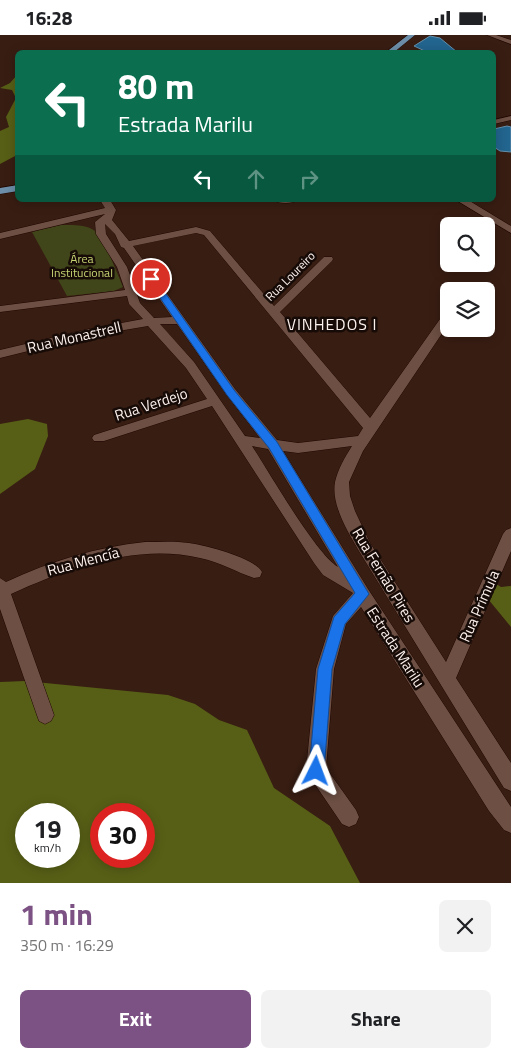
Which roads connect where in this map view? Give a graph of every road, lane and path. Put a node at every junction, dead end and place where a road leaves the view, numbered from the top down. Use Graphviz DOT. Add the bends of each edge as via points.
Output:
graph roads {
  1 [pos="412,35"];
  2 [pos="490,35"];
  3 [pos="511,42"];
  4 [pos="392,50"];
  5 [pos="511,117"];
  6 [pos="496,121"];
  7 [pos="15,188"];
  8 [pos="0,191"];
  9 [pos="464,202"];
  10 [pos="109,208"];
  11 [pos="511,230"];
  12 [pos="0,236"];
  13 [pos="126,245"];
  14 [pos="328,259"];
  15 [pos="131,292"];
  16 [pos="0,309"];
  17 [pos="273,313"];
  18 [pos="180,320"];
  19 [pos="149,321"];
  20 [pos="440,327"];
  21 [pos="0,354"];
  22 [pos="214,401"];
  23 [pos="366,434"];
  24 [pos="99,438"];
  25 [pos="241,440"];
  26 [pos="273,445"];
  27 [pos="511,534"];
  28 [pos="254,572"];
  29 [pos="1,588"];
  30 [pos="360,590"];
  31 [pos="447,678"];
  32 [pos="45,715"];
  33 [pos="511,781"];
  34 [pos="349,817"];
  35 [pos="511,823"];
  1 -- 4 [label="main road"];
  2 -- 3 [label="street"];
  5 -- 6 [label="street"];
  7 -- 8 [label="main road"];
  9 -- 11 [label="street"];
  10 -- 12 [label="street"];
  10 -- 13 [label="street, Estrada Marilu" via="107,220"];
  10 -- 15 [label="street" via="100,222 101,234 122,267"];
  13 -- 17 [label="street" via="187,231 207,233"];
  13 -- 18 [label="street, Estrada Marilu"];
  14 -- 17 [label="street, Rua Loureiro"];
  15 -- 16 [label="street"];
  15 -- 19 [label="street"];
  17 -- 23 [label="street"];
  18 -- 19 [label="street, Rua Monastrell"];
  18 -- 26 [label="street, Estrada Marilu"];
  19 -- 21 [label="street, Rua Monastrell"];
  19 -- 22 [label="street" via="190,365"];
  20 -- 23 [label="street, Rua Fernão Pires"];
  22 -- 24 [label="street, Rua Verdejo"];
  22 -- 25 [label="street"];
  23 -- 26 [label="street" via="298,448"];
  23 -- 31 [label="street, Rua Fernão Pires" via="350,462 342,487 350,517 364,547"];
  25 -- 26 [label="street"];
  25 -- 30 [label="street" via="318,559"];
  26 -- 30 [label="street, Estrada Marilu"];
  27 -- 31 [label="street, Rua Prímula"];
  28 -- 29 [label="street, Rua Mencía" via="226,558 192,549 154,548 116,551"];
  29 -- 32 [label="street"];
  30 -- 34 [label="street" via="339,621 325,669 316,771"];
  30 -- 35 [label="street, Estrada Marilu"];
  31 -- 33 [label="street, Rua Fernão Pires"];
}
